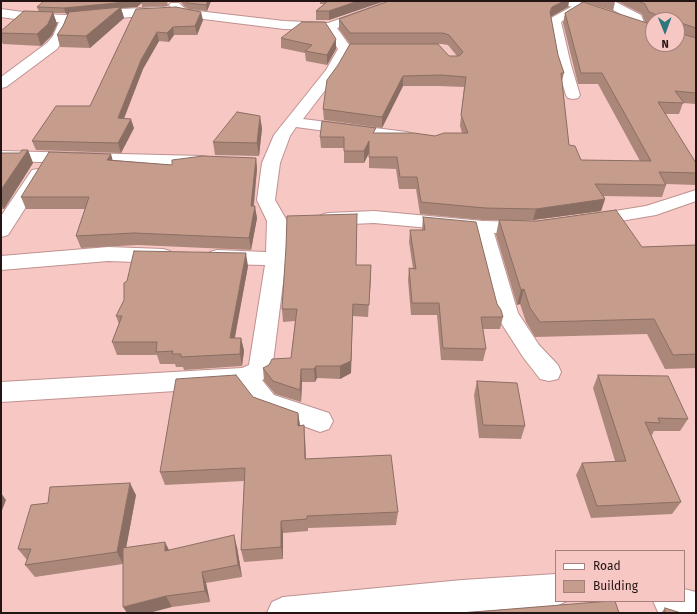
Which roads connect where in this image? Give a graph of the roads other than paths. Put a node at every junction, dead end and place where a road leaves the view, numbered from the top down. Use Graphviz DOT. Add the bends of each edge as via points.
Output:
graph roads {
  1 [pos="369,1"];
  2 [pos="564,1"];
  3 [pos="605,1"];
  4 [pos="395,3"];
  5 [pos="176,6"];
  6 [pos="580,6"];
  7 [pos="1,13"];
  8 [pos="66,19"];
  9 [pos="637,25"];
  10 [pos="645,28"];
  11 [pos="295,34"];
  12 [pos="343,39"];
  13 [pos="1,84"];
  14 [pos="573,95"];
  15 [pos="293,122"];
  16 [pos="419,139"];
  17 [pos="1,156"];
  18 [pos="48,158"];
  19 [pos="219,162"];
  20 [pos="696,195"];
  21 [pos="314,220"];
  22 [pos="572,222"];
  23 [pos="548,226"];
  24 [pos="483,227"];
  25 [pos="1,231"];
  26 [pos="276,259"];
  27 [pos="1,262"];
  28 [pos="549,372"];
  29 [pos="245,377"];
  30 [pos="1,392"];
  31 [pos="320,421"];
  32 [pos="555,590"];
  33 [pos="673,602"];
  34 [pos="696,608"];
  35 [pos="283,613"];
  1 -- 4 [label="street"];
  2 -- 6 [label="street"];
  3 -- 9 [label="street" via="637,18"];
  4 -- 12 [label="street"];
  5 -- 8 [label="street"];
  5 -- 12 [label="street" via="187,13 284,25"];
  6 -- 9 [label="street"];
  6 -- 14 [label="street" via="555,21"];
  7 -- 8 [label="street"];
  8 -- 13 [label="street" via="59,37 52,46"];
  9 -- 10 [label="street"];
  11 -- 12 [label="street"];
  12 -- 15 [label="street" via="332,72"];
  15 -- 16 [label="street"];
  15 -- 26 [label="street" via="264,163 266,200 284,221"];
  17 -- 18 [label="street"];
  18 -- 19 [label="street"];
  18 -- 25 [label="street"];
  20 -- 22 [label="street" via="649,211"];
  21 -- 24 [label="street" via="374,217"];
  23 -- 24 [label="street"];
  24 -- 28 [label="street" via="507,314 531,351"];
  26 -- 27 [label="street" via="108,254"];
  26 -- 29 [label="street" via="260,370"];
  29 -- 30 [label="street"];
  29 -- 31 [label="street" via="265,402"];
  32 -- 35 [label="street"];
  33 -- 34 [label="street"];
}
